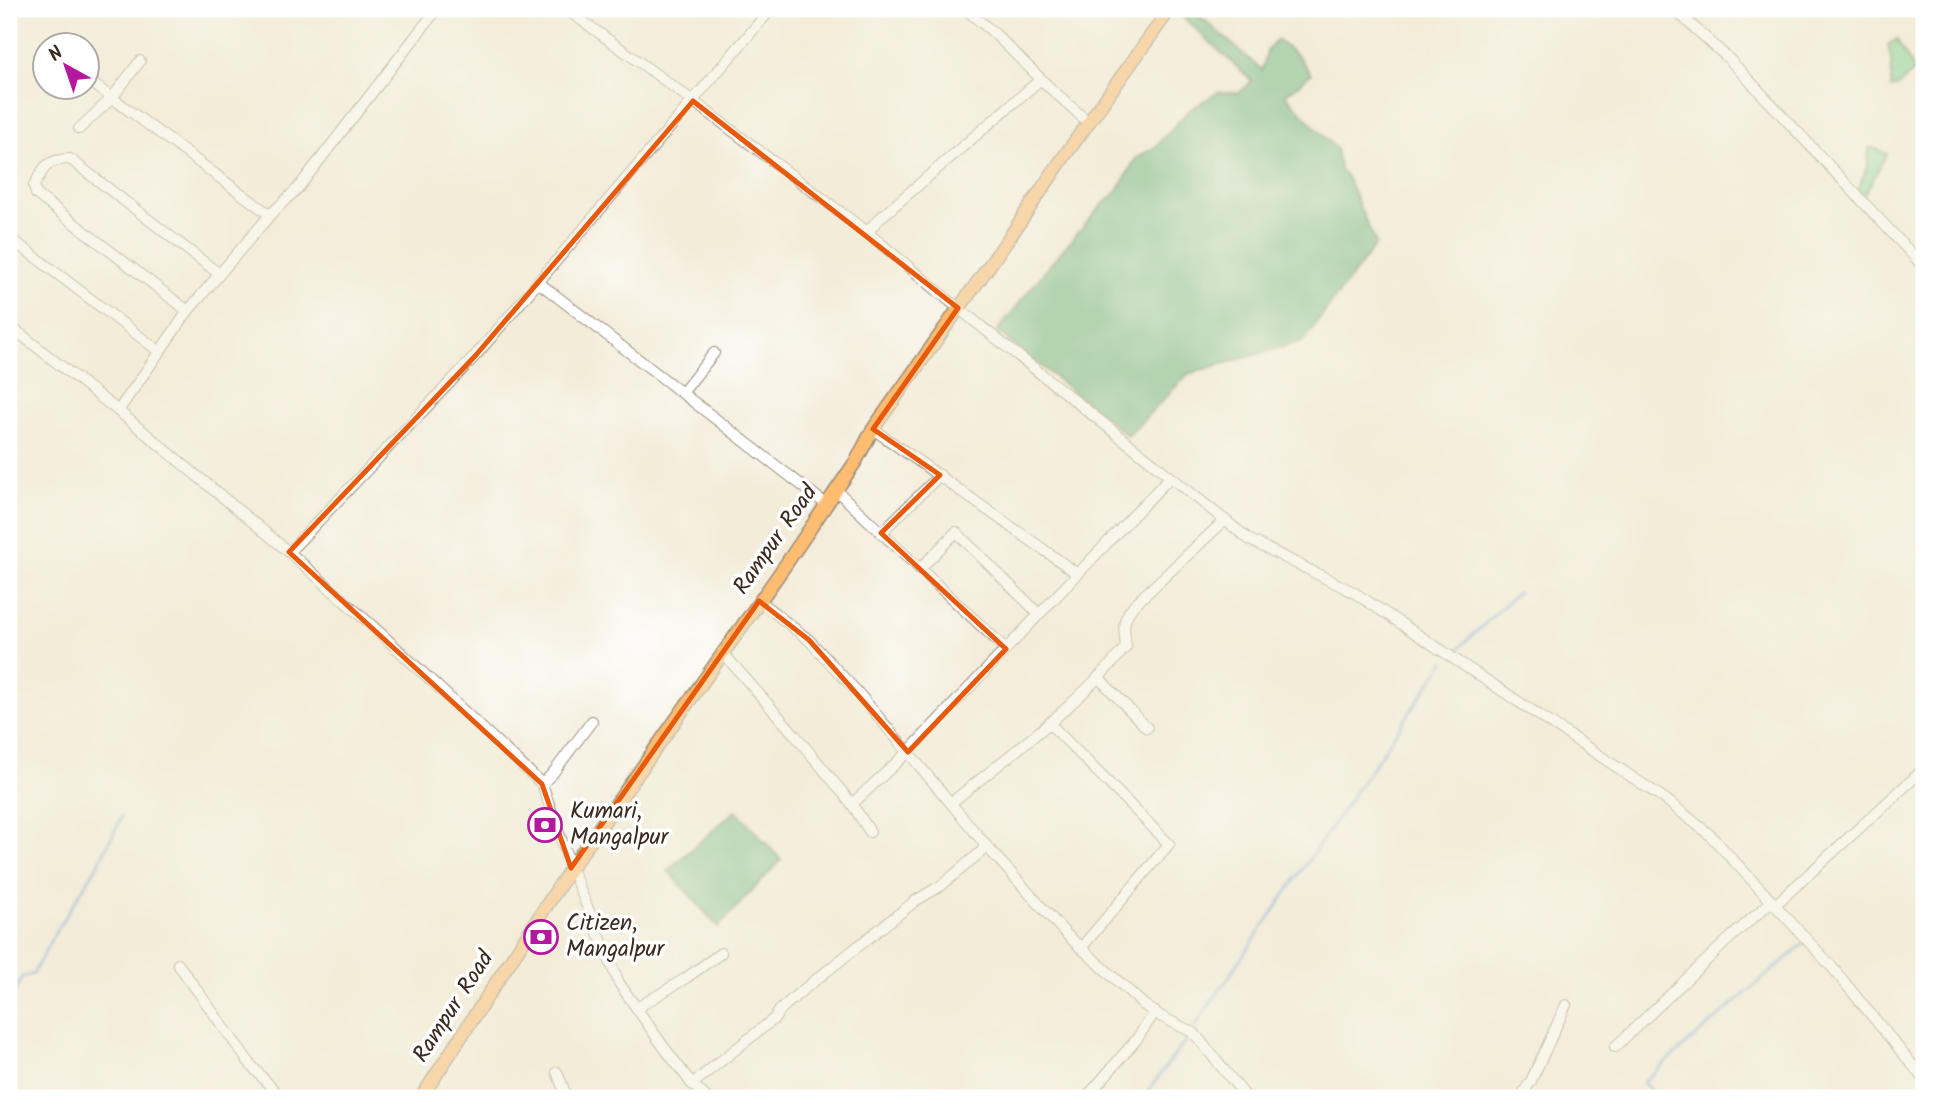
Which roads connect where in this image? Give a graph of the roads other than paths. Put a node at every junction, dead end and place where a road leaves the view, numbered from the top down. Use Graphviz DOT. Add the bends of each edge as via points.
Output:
graph roads {
  1 [pos="437,9"];
  2 [pos="771,9"];
  3 [pos="965,9"];
  4 [pos="1170,9"];
  5 [pos="1674,9"];
  6 [pos="571,10"];
  7 [pos="140,61"];
  8 [pos="1041,79"];
  9 [pos="102,90"];
  10 [pos="112,98"];
  11 [pos="693,101"];
  12 [pos="1088,122"];
  13 [pos="79,129"];
  14 [pos="270,215"];
  15 [pos="867,232"];
  16 [pos="9,237"];
  17 [pos="1924,267"];
  18 [pos="218,273"];
  19 [pos="538,282"];
  20 [pos="958,308"];
  21 [pos="188,311"];
  22 [pos="9,325"];
  23 [pos="160,352"];
  24 [pos="714,353"];
  25 [pos="682,393"];
  26 [pos="118,411"];
  27 [pos="873,429"];
  28 [pos="940,475"];
  29 [pos="1170,477"];
  30 [pos="836,490"];
  31 [pos="826,504"];
  32 [pos="1225,520"];
  33 [pos="881,533"];
  34 [pos="289,552"];
  35 [pos="920,569"];
  36 [pos="1078,574"];
  37 [pos="759,601"];
  38 [pos="1039,614"];
  39 [pos="1006,649"];
  40 [pos="722,652"];
  41 [pos="1098,677"];
  42 [pos="592,721"];
  43 [pos="1049,723"];
  44 [pos="1147,728"];
  45 [pos="908,752"];
  46 [pos="1924,769"];
  47 [pos="542,783"];
  48 [pos="951,803"];
  49 [pos="852,804"];
  50 [pos="870,832"];
  51 [pos="985,844"];
  52 [pos="571,868"];
  53 [pos="1773,903"];
  54 [pos="1081,948"];
  55 [pos="721,953"];
  56 [pos="178,964"];
  57 [pos="1566,1005"];
  58 [pos="637,1008"];
  59 [pos="1155,1012"];
  60 [pos="1615,1047"];
  61 [pos="557,1072"];
  62 [pos="1924,1079"];
  63 [pos="692,1084"];
  64 [pos="281,1098"];
  65 [pos="421,1098"];
  66 [pos="567,1098"];
  67 [pos="707,1098"];
  68 [pos="1086,1098"];
  69 [pos="1247,1098"];
  70 [pos="1520,1098"];
  1 -- 14 [label="street" via="298,188"];
  2 -- 11 [label="street"];
  3 -- 8 [label="street"];
  4 -- 12 [label="main road, Rampur Road"];
  5 -- 17 [label="street" via="1730,60"];
  6 -- 11 [label="street"];
  7 -- 10 [label="street"];
  8 -- 12 [label="street"];
  8 -- 15 [label="street"];
  9 -- 10 [label="street"];
  10 -- 13 [label="street"];
  10 -- 14 [label="street"];
  11 -- 15 [label="street"];
  11 -- 19 [label="street"];
  12 -- 20 [label="main road, Rampur Road"];
  14 -- 18 [label="street"];
  15 -- 20 [label="street"];
  16 -- 23 [label="street"];
  18 -- 21 [label="street"];
  18 -- 21 [label="street" via="70,159 57,159 44,167 34,186 36,194"];
  19 -- 25 [label="street"];
  19 -- 34 [label="street" via="461,372"];
  20 -- 27 [label="main road, Rampur Road"];
  20 -- 29 [label="street"];
  21 -- 23 [label="street"];
  22 -- 26 [label="street"];
  23 -- 26 [label="street"];
  24 -- 25 [label="street"];
  25 -- 31 [label="street"];
  26 -- 34 [label="street"];
  27 -- 28 [label="street"];
  27 -- 30 [label="main road, Rampur Road"];
  28 -- 33 [label="street"];
  28 -- 36 [label="street"];
  29 -- 32 [label="street"];
  29 -- 36 [label="street"];
  30 -- 31 [label="main road, Rampur Road"];
  30 -- 33 [label="street"];
  31 -- 37 [label="main road, Rampur Road"];
  32 -- 41 [label="street" via="1134,605 1124,622 1126,647"];
  32 -- 53 [label="street" via="1250,540 1355,593 1665,799 1710,835"];
  33 -- 35 [label="street"];
  34 -- 47 [label="street"];
  35 -- 38 [label="street" via="956,532"];
  35 -- 39 [label="street"];
  36 -- 38 [label="street"];
  37 -- 40 [label="main road, Rampur Road"];
  37 -- 45 [label="street" via="809,640"];
  38 -- 39 [label="street"];
  39 -- 45 [label="street"];
  40 -- 49 [label="street"];
  40 -- 52 [label="main road, Rampur Road"];
  41 -- 43 [label="street"];
  41 -- 44 [label="street"];
  42 -- 47 [label="street"];
  43 -- 48 [label="street"];
  43 -- 54 [label="street" via="1169,844"];
  45 -- 48 [label="street"];
  45 -- 49 [label="street"];
  46 -- 53 [label="street"];
  47 -- 52 [label="street"];
  48 -- 51 [label="street"];
  49 -- 50 [label="street"];
  51 -- 54 [label="street"];
  51 -- 63 [label="street" via="942,885 905,908"];
  52 -- 58 [label="street" via="619,983"];
  52 -- 65 [label="main road, Rampur Road"];
  53 -- 60 [label="street"];
  53 -- 62 [label="street"];
  54 -- 59 [label="street"];
  55 -- 58 [label="street"];
  56 -- 64 [label="street" via="251,1065"];
  57 -- 70 [label="street"];
  58 -- 63 [label="street"];
  59 -- 68 [label="street"];
  59 -- 69 [label="street" via="1194,1033"];
  61 -- 66 [label="street"];
  63 -- 67 [label="street"];
}
